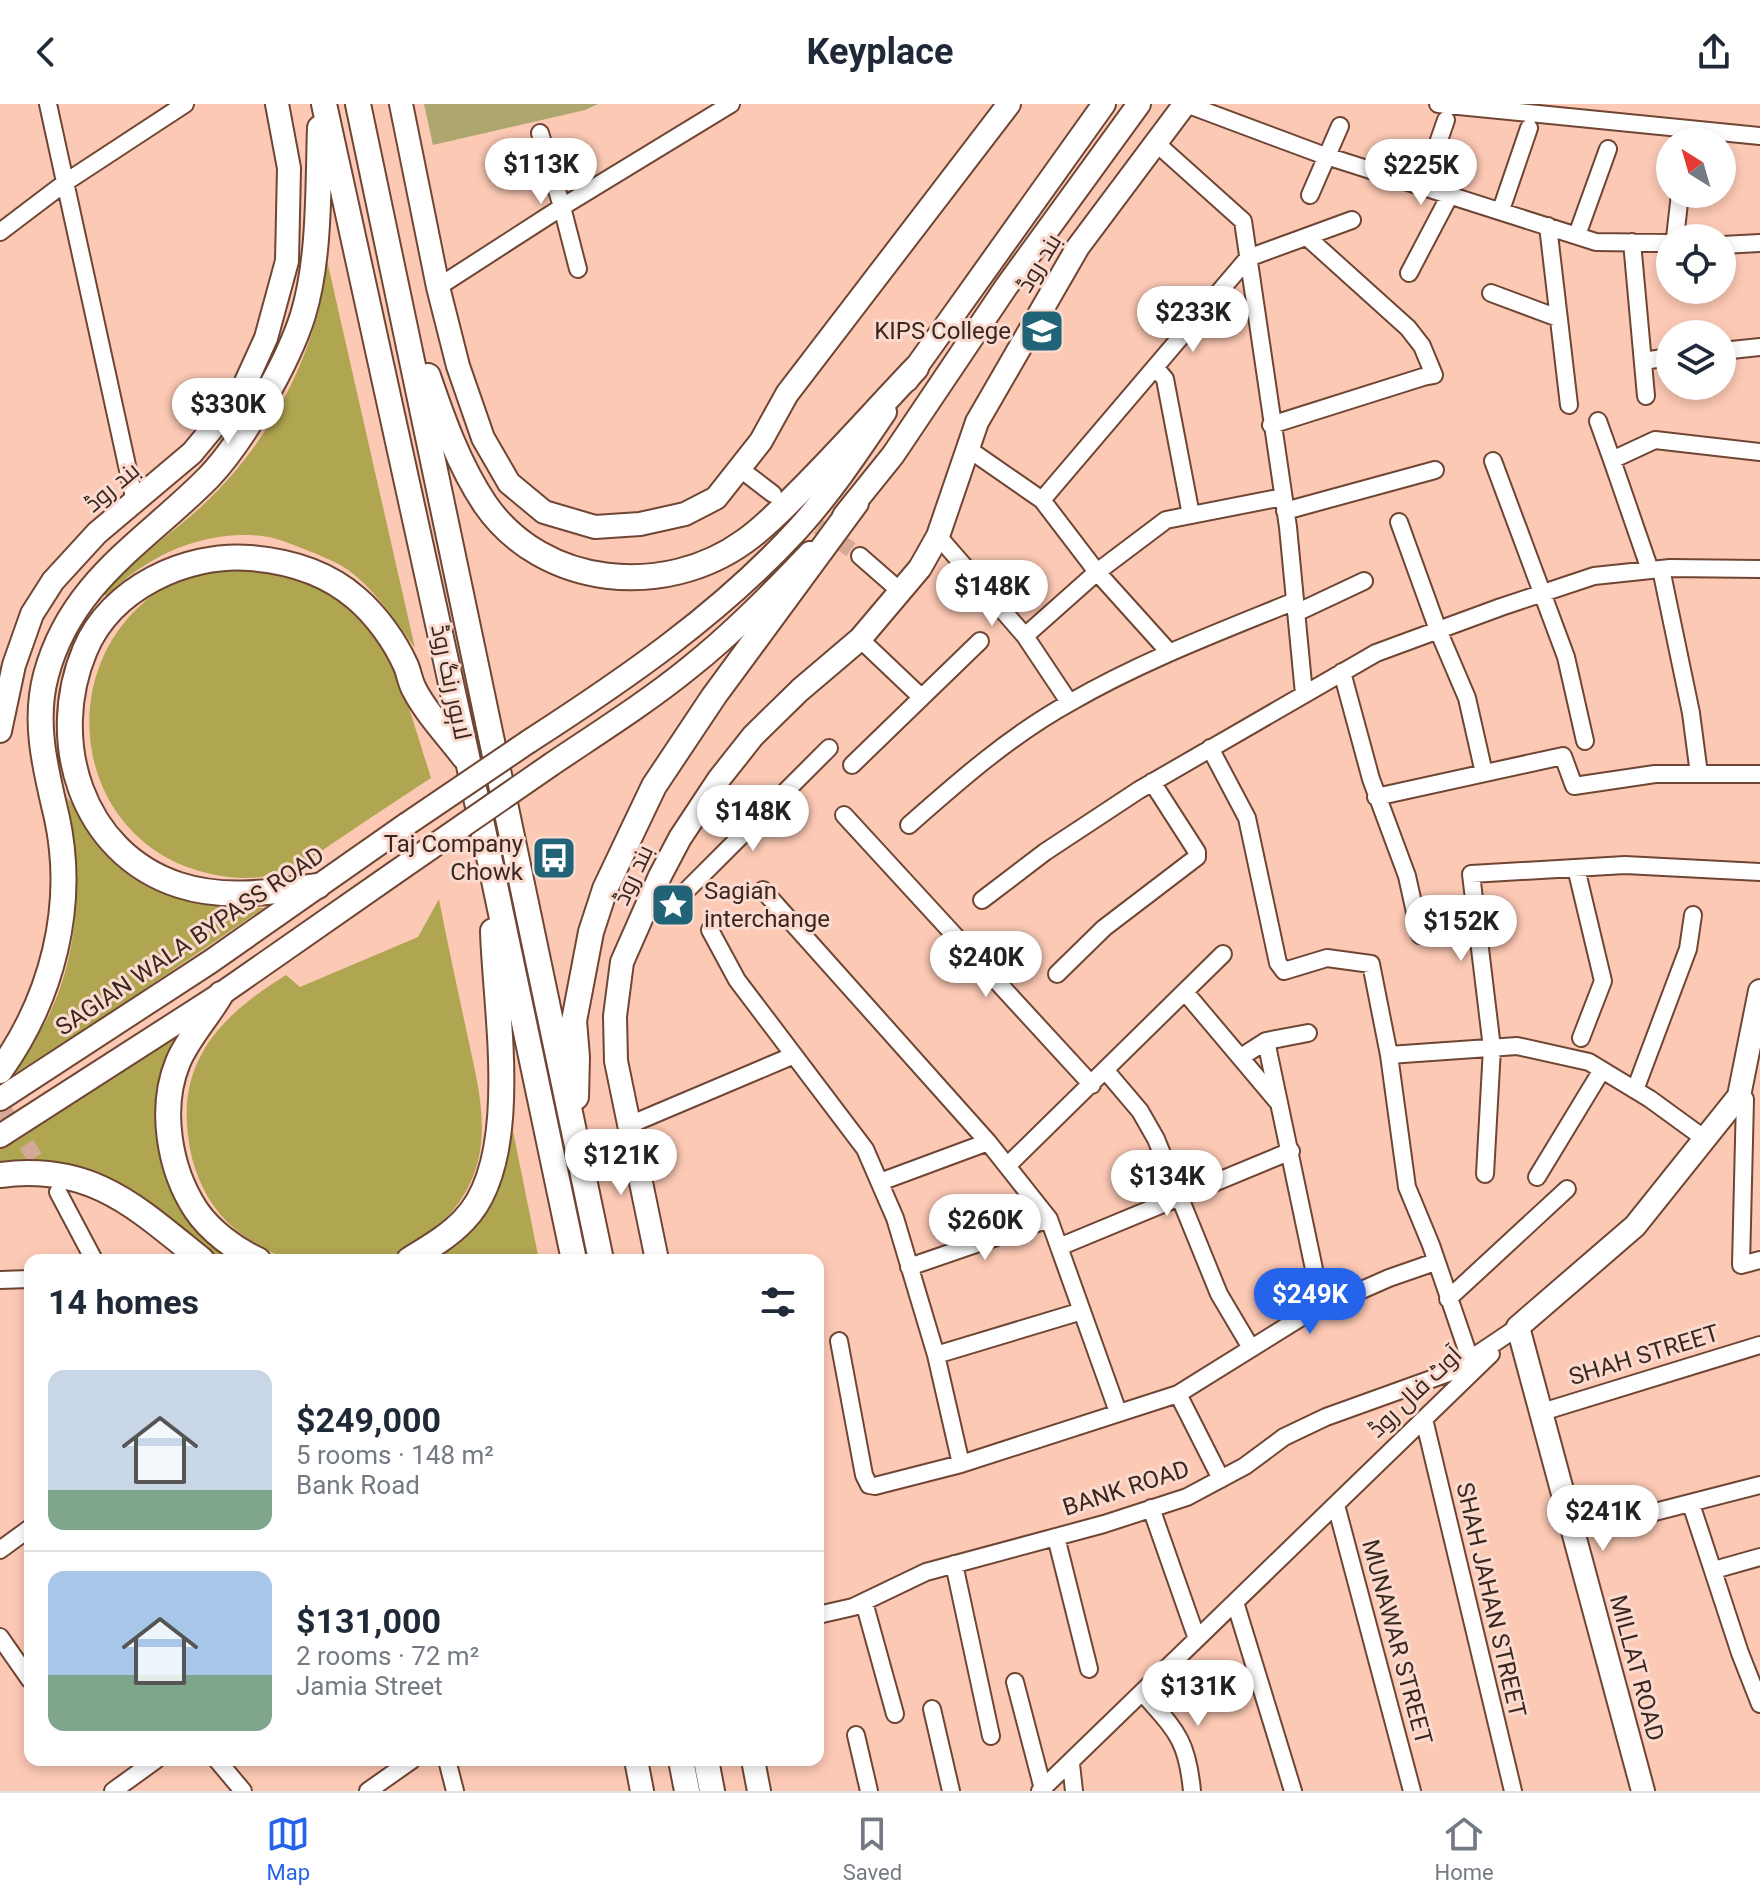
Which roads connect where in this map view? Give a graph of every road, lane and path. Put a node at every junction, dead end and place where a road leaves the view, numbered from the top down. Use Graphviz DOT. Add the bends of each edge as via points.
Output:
graph roads {
  1 [pos="48,104"];
  2 [pos="185,104"];
  3 [pos="277,104"];
  4 [pos="323,104"];
  5 [pos="358,104"];
  6 [pos="401,104"];
  7 [pos="731,104"];
  8 [pos="1009,104"];
  9 [pos="1104,104"];
  10 [pos="1139,104"];
  11 [pos="1185,104"];
  12 [pos="1438,104"];
  13 [pos="1446,120"];
  14 [pos="1340,126"];
  15 [pos="1529,128"];
  16 [pos="540,133"];
  17 [pos="1760,136"];
  18 [pos="1156,143"];
  19 [pos="1608,149"];
  20 [pos="1327,157"];
  21 [pos="66,182"];
  22 [pos="1423,186"];
  23 [pos="1310,195"];
  24 [pos="1450,195"];
  25 [pos="562,207"];
  26 [pos="1501,210"];
  27 [pos="1352,220"];
  28 [pos="1548,226"];
  29 [pos="0,232"];
  30 [pos="1577,235"];
  31 [pos="1307,237"];
  32 [pos="1632,242"];
  33 [pos="1656,243"];
  34 [pos="1760,243"];
  35 [pos="1736,244"];
  36 [pos="1248,258"];
  37 [pos="578,269"];
  38 [pos="1409,273"];
  39 [pos="438,287"];
  40 [pos="1491,293"];
  41 [pos="400,308"];
  42 [pos="1558,318"];
  43 [pos="1760,347"];
  44 [pos="1736,350"];
  45 [pos="1656,359"];
  46 [pos="1643,361"];
  47 [pos="1155,367"];
  48 [pos="916,368"];
  49 [pos="1646,396"];
  50 [pos="1569,405"];
  51 [pos="1598,421"];
  52 [pos="1271,425"];
  53 [pos="967,448"];
  54 [pos="1760,452"];
  55 [pos="1612,460"];
  56 [pos="1493,461"];
  57 [pos="739,468"];
  58 [pos="1435,470"];
  59 [pos="773,494"];
  60 [pos="1042,500"];
  61 [pos="135,502"];
  62 [pos="856,503"];
  63 [pos="1284,504"];
  64 [pos="1191,515"];
  65 [pos="1399,522"];
  66 [pos="938,536"];
  67 [pos="860,556"];
  68 [pos="1656,569"];
  69 [pos="1760,569"];
  70 [pos="1097,572"];
  71 [pos="1364,581"];
  72 [pos="900,591"];
  73 [pos="1542,593"];
  74 [pos="1296,607"];
  75 [pos="1438,630"];
  76 [pos="1025,636"];
  77 [pos="860,639"];
  78 [pos="980,641"];
  79 [pos="1169,652"];
  80 [pos="1342,672"];
  81 [pos="1304,694"];
  82 [pos="920,696"];
  83 [pos="1069,702"];
  84 [pos="3,705"];
  85 [pos="0,731"];
  86 [pos="1585,741"];
  87 [pos="829,748"];
  88 [pos="1210,748"];
  89 [pos="468,762"];
  90 [pos="852,765"];
  91 [pos="1484,773"];
  92 [pos="1699,774"];
  93 [pos="1760,774"];
  94 [pos="1152,782"];
  95 [pos="1376,797"];
  96 [pos="844,815"];
  97 [pos="909,825"];
  98 [pos="491,866"];
  99 [pos="1576,868"];
  100 [pos="1760,872"];
  101 [pos="318,886"];
  102 [pos="763,890"];
  103 [pos="982,900"];
  104 [pos="645,909"];
  105 [pos="1693,915"];
  106 [pos="710,930"];
  107 [pos="1420,935"];
  108 [pos="1223,954"];
  109 [pos="1057,974"];
  110 [pos="1760,991"];
  111 [pos="1185,992"];
  112 [pos="221,994"];
  113 [pos="1308,1033"];
  114 [pos="1581,1038"];
  115 [pos="1266,1041"];
  116 [pos="1492,1048"];
  117 [pos="1389,1055"];
  118 [pos="792,1056"];
  119 [pos="1241,1057"];
  120 [pos="1602,1070"];
  121 [pos="0,1071"];
  122 [pos="1106,1071"];
  123 [pos="1092,1085"];
  124 [pos="1635,1090"];
  125 [pos="1748,1097"];
  126 [pos="0,1099"];
  127 [pos="1279,1103"];
  128 [pos="629,1125"];
  129 [pos="0,1136"];
  130 [pos="574,1138"];
  131 [pos="1705,1139"];
  132 [pos="988,1142"];
  133 [pos="1291,1151"];
  134 [pos="1007,1166"];
  135 [pos="1485,1174"];
  136 [pos="0,1175"];
  137 [pos="1537,1177"];
  138 [pos="880,1182"];
  139 [pos="1567,1189"];
  140 [pos="58,1192"];
  141 [pos="1181,1198"];
  142 [pos="1049,1219"];
  143 [pos="1059,1247"];
  144 [pos="91,1254"];
  145 [pos="195,1254"];
  146 [pos="249,1254"];
  147 [pos="419,1254"];
  148 [pos="573,1254"];
  149 [pos="600,1254"];
  150 [pos="656,1254"];
  151 [pos="1760,1260"];
  152 [pos="1435,1262"];
  153 [pos="909,1267"];
  154 [pos="24,1279"];
  155 [pos="0,1280"];
  156 [pos="1448,1299"];
  157 [pos="1322,1307"];
  158 [pos="1082,1311"];
  159 [pos="1518,1327"];
  160 [pos="839,1341"];
  161 [pos="1760,1345"];
  162 [pos="1251,1348"];
  163 [pos="936,1355"];
  164 [pos="1470,1359"];
  165 [pos="1178,1394"];
  166 [pos="1118,1412"];
  167 [pos="1542,1412"];
  168 [pos="1424,1419"];
  169 [pos="961,1464"];
  170 [pos="1221,1479"];
  171 [pos="1760,1485"];
  172 [pos="1691,1504"];
  173 [pos="1336,1505"];
  174 [pos="1151,1508"];
  175 [pos="1612,1523"];
  176 [pos="24,1532"];
  177 [pos="1056,1537"];
  178 [pos="0,1550"];
  179 [pos="1760,1557"];
  180 [pos="954,1564"];
  181 [pos="1714,1570"];
  182 [pos="864,1602"];
  183 [pos="1235,1602"];
  184 [pos="824,1614"];
  185 [pos="0,1637"];
  186 [pos="1197,1639"];
  187 [pos="1089,1669"];
  188 [pos="24,1671"];
  189 [pos="1015,1682"];
  190 [pos="1142,1692"];
  191 [pos="1760,1704"];
  192 [pos="932,1709"];
  193 [pos="895,1714"];
  194 [pos="856,1735"];
  195 [pos="991,1736"];
  196 [pos="1071,1764"];
  197 [pos="148,1766"];
  198 [pos="222,1766"];
  199 [pos="403,1766"];
  200 [pos="449,1766"];
  201 [pos="637,1766"];
  202 [pos="682,1766"];
  203 [pos="707,1766"];
  204 [pos="754,1766"];
  205 [pos="1042,1790"];
  206 [pos="113,1791"];
  207 [pos="243,1791"];
  208 [pos="368,1791"];
  209 [pos="455,1791"];
  210 [pos="642,1791"];
  211 [pos="687,1791"];
  212 [pos="712,1791"];
  213 [pos="759,1791"];
  214 [pos="869,1791"];
  215 [pos="951,1791"];
  216 [pos="1074,1791"];
  217 [pos="1192,1791"];
  218 [pos="1293,1791"];
  219 [pos="1412,1791"];
  220 [pos="1513,1791"];
  221 [pos="1643,1791"];
  1 -- 21 [label="street"];
  2 -- 21 [label="street"];
  3 -- 61 [label="main road, بند روڈ" via="289,168 287,261 266,338 240,395 192,453"];
  4 -- 89 [label="highway, لاہور رنگ روڈ"];
  4 -- 121 [label="highway" via="315,250 303,315 283,359 211,475 100,575 75,607 45,677 40,718 47,783 62,847 63,900 39,1004"];
  5 -- 41 [label="highway, لاہور رنگ روڈ"];
  6 -- 39 [label="main road"];
  7 -- 25 [label="street"];
  8 -- 57 [label="main road" via="787,394"];
  9 -- 48 [label="main road, SAGIAN WALA BYPASS ROAD"];
  10 -- 62 [label="main road"];
  11 -- 18 [label="main road, بند روڈ"];
  11 -- 20 [label="street"];
  12 -- 17 [label="street"];
  13 -- 22 [label="street"];
  14 -- 20 [label="street"];
  15 -- 26 [label="street"];
  16 -- 25 [label="street"];
  18 -- 36 [label="street" via="1243,221"];
  18 -- 53 [label="main road, بند روڈ" via="1078,247"];
  19 -- 30 [label="street"];
  20 -- 22 [label="street"];
  20 -- 23 [label="street"];
  21 -- 29 [label="street"];
  21 -- 61 [label="street"];
  22 -- 24 [label="street"];
  24 -- 26 [label="street"];
  24 -- 38 [label="street"];
  25 -- 37 [label="street"];
  25 -- 39 [label="street"];
  26 -- 28 [label="street"];
  27 -- 31 [label="street"];
  28 -- 30 [label="street"];
  28 -- 42 [label="street"];
  30 -- 32 [label="street" via="1596,242"];
  31 -- 36 [label="street"];
  31 -- 52 [label="street" via="1408,328 1434,375"];
  32 -- 33 [label="street"];
  32 -- 46 [label="street"];
  34 -- 35 [label="street"];
  36 -- 47 [label="street"];
  36 -- 52 [label="street"];
  39 -- 57 [label="main road" via="483,438 509,483 544,512 595,527 685,514 716,498"];
  40 -- 42 [label="street"];
  41 -- 48 [label="highway" via="455,449 486,504 511,533 542,555 582,573 625,579 711,561 744,542"];
  41 -- 130 [label="highway, لاہور رنگ روڈ, bridge"];
  42 -- 50 [label="street"];
  43 -- 44 [label="street"];
  45 -- 46 [label="street"];
  46 -- 49 [label="street"];
  47 -- 60 [label="street"];
  47 -- 64 [label="street" via="1165,379"];
  48 -- 101 [label="main road, SAGIAN WALA BYPASS ROAD, bridge" via="799,527 689,630"];
  51 -- 55 [label="street"];
  52 -- 63 [label="street"];
  53 -- 60 [label="street"];
  53 -- 66 [label="main road, بند روڈ"];
  54 -- 55 [label="street" via="1655,440"];
  55 -- 68 [label="street"];
  56 -- 73 [label="street"];
  57 -- 59 [label="street"];
  58 -- 63 [label="street"];
  60 -- 70 [label="street"];
  61 -- 84 [label="main road, بند روڈ" via="97,533 53,581 32,614"];
  62 -- 112 [label="main road, bridge" via="691,667"];
  62 -- 130 [label="highway" via="654,786 605,889 574,1021"];
  63 -- 64 [label="street"];
  63 -- 74 [label="street"];
  64 -- 70 [label="street" via="1166,520"];
  65 -- 75 [label="street"];
  66 -- 72 [label="main road, بند روڈ"];
  66 -- 76 [label="street"];
  67 -- 72 [label="street"];
  68 -- 69 [label="street"];
  68 -- 73 [label="street" via="1594,576"];
  68 -- 92 [label="street" via="1691,713"];
  70 -- 76 [label="street"];
  70 -- 79 [label="street"];
  71 -- 74 [label="street"];
  72 -- 77 [label="main road, بند روڈ"];
  73 -- 75 [label="street"];
  73 -- 86 [label="street" via="1566,657"];
  74 -- 79 [label="street"];
  74 -- 81 [label="street"];
  75 -- 80 [label="street"];
  75 -- 91 [label="street" via="1467,698"];
  76 -- 83 [label="street"];
  77 -- 82 [label="street"];
  77 -- 104 [label="main road, بند روڈ" via="753,736 680,838"];
  78 -- 82 [label="street"];
  79 -- 83 [label="street"];
  80 -- 81 [label="street"];
  80 -- 95 [label="street"];
  81 -- 88 [label="street"];
  82 -- 90 [label="street"];
  83 -- 97 [label="street" via="979,764"];
  84 -- 85 [label="main road, بند روڈ"];
  87 -- 104 [label="street" via="682,895"];
  88 -- 94 [label="street"];
  88 -- 117 [label="street" via="1247,818 1278,963 1284,971 1327,958 1371,964"];
  89 -- 98 [label="highway, لاہور رنگ روڈ, bridge"];
  89 -- 101 [label="highway" via="414,690 388,634 356,598 324,577 302,566 226,556 168,571 136,589 111,611 86,646 74,680 69,739 91,812 111,841 140,866 178,885 243,895"];
  91 -- 92 [label="street" via="1563,756 1574,786 1655,774"];
  91 -- 95 [label="street"];
  92 -- 93 [label="street"];
  94 -- 103 [label="street"];
  94 -- 109 [label="street" via="1197,857 1104,928"];
  95 -- 107 [label="street" via="1407,876"];
  96 -- 123 [label="street"];
  98 -- 147 [label="highway" via="501,1085 496,1145 484,1189 466,1219"];
  98 -- 148 [label="highway, لاہور رنگ روڈ"];
  99 -- 100 [label="street" via="1625,865"];
  99 -- 114 [label="street" via="1603,981"];
  99 -- 116 [label="street" via="1471,874"];
  101 -- 126 [label="main road, SAGIAN WALA BYPASS ROAD"];
  102 -- 132 [label="street"];
  104 -- 128 [label="main road, بند روڈ" via="622,962 615,1016 616,1061"];
  105 -- 124 [label="street" via="1688,949"];
  106 -- 118 [label="street" via="737,980"];
  108 -- 111 [label="street"];
  110 -- 125 [label="main road, آوٹ فال روڈ"];
  111 -- 119 [label="street"];
  111 -- 122 [label="street"];
  112 -- 129 [label="main road"];
  112 -- 146 [label="highway" via="178,1062 168,1101 170,1143 197,1212"];
  113 -- 115 [label="street"];
  115 -- 119 [label="street"];
  115 -- 127 [label="street"];
  116 -- 117 [label="street"];
  116 -- 120 [label="street" via="1517,1046 1589,1062"];
  116 -- 135 [label="street"];
  117 -- 152 [label="street" via="1407,1187"];
  118 -- 128 [label="street"];
  118 -- 138 [label="street" via="847,1122"];
  119 -- 127 [label="street"];
  120 -- 124 [label="street"];
  120 -- 137 [label="street"];
  122 -- 123 [label="street"];
  122 -- 141 [label="street" via="1140,1111"];
  123 -- 134 [label="street"];
  124 -- 131 [label="street"];
  125 -- 131 [label="main road, آوٹ فال روڈ"];
  125 -- 151 [label="street" via="1741,1265"];
  127 -- 133 [label="street"];
  128 -- 150 [label="main road, بند روڈ"];
  130 -- 149 [label="highway, لاہور رنگ روڈ"];
  131 -- 159 [label="main road, آوٹ فال روڈ" via="1635,1226"];
  132 -- 134 [label="street"];
  132 -- 138 [label="street"];
  133 -- 141 [label="street"];
  133 -- 157 [label="street"];
  134 -- 142 [label="street"];
  136 -- 145 [label="highway" via="51,1173 108,1190"];
  138 -- 153 [label="street"];
  139 -- 156 [label="street"];
  140 -- 144 [label="street"];
  141 -- 143 [label="street"];
  141 -- 162 [label="street" via="1219,1294"];
  142 -- 143 [label="street"];
  142 -- 153 [label="street"];
  143 -- 158 [label="street"];
  152 -- 156 [label="street"];
  152 -- 157 [label="street"];
  153 -- 163 [label="street"];
  154 -- 155 [label="street"];
  156 -- 164 [label="street"];
  157 -- 162 [label="street"];
  158 -- 163 [label="street"];
  158 -- 166 [label="street"];
  159 -- 164 [label="street, BANK ROAD"];
  159 -- 167 [label="main road, MILLAT ROAD"];
  159 -- 168 [label="street, آوٹ فال روڈ"];
  160 -- 169 [label="street" via="869,1485"];
  161 -- 167 [label="street, SHAH STREET"];
  162 -- 165 [label="street"];
  163 -- 169 [label="street"];
  164 -- 170 [label="street, BANK ROAD" via="1451,1372 1284,1437"];
  165 -- 166 [label="street"];
  165 -- 170 [label="street"];
  166 -- 169 [label="street"];
  167 -- 221 [label="main road, MILLAT ROAD"];
  168 -- 173 [label="street, آوٹ فال روڈ"];
  168 -- 220 [label="street, SHAH JAHAN STREET"];
  170 -- 174 [label="street, BANK ROAD"];
  171 -- 172 [label="street"];
  172 -- 175 [label="street"];
  172 -- 181 [label="street"];
  173 -- 183 [label="street, آوٹ فال روڈ"];
  173 -- 219 [label="street, MUNAWAR STREET"];
  174 -- 177 [label="street, BANK ROAD"];
  174 -- 186 [label="street"];
  176 -- 178 [label="street"];
  177 -- 180 [label="street, BANK ROAD"];
  177 -- 187 [label="street"];
  179 -- 181 [label="street"];
  180 -- 182 [label="street, BANK ROAD"];
  180 -- 195 [label="street"];
  181 -- 191 [label="street"];
  182 -- 184 [label="street, BANK ROAD"];
  182 -- 193 [label="street"];
  183 -- 186 [label="street, آوٹ فال روڈ"];
  183 -- 218 [label="street"];
  185 -- 188 [label="street"];
  186 -- 190 [label="street, آوٹ فال روڈ"];
  189 -- 205 [label="street"];
  190 -- 196 [label="street, آوٹ فال روڈ"];
  190 -- 217 [label="street" via="1181,1738"];
  192 -- 215 [label="street"];
  194 -- 214 [label="street"];
  196 -- 205 [label="street, آوٹ فال روڈ"];
  196 -- 216 [label="street"];
  197 -- 206 [label="street"];
  198 -- 207 [label="street"];
  199 -- 208 [label="street"];
  200 -- 209 [label="street"];
  201 -- 210 [label="main road"];
  202 -- 211 [label="highway"];
  203 -- 212 [label="highway"];
  204 -- 213 [label="main road"];
}
